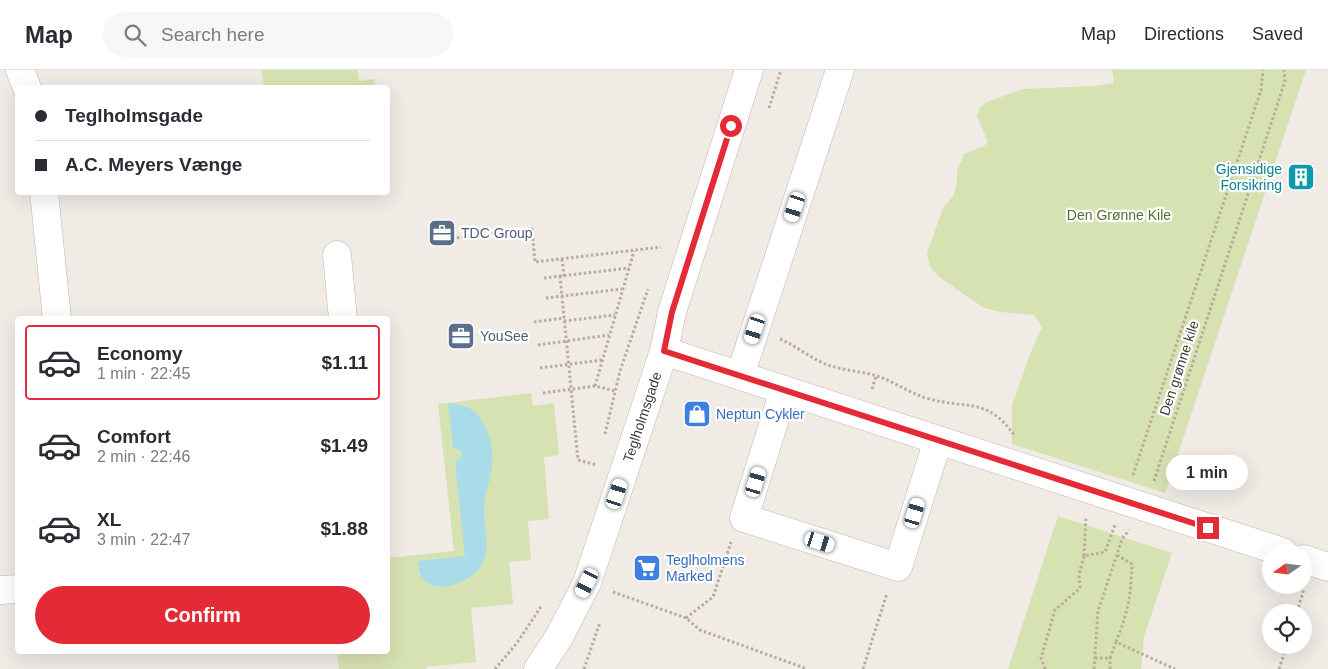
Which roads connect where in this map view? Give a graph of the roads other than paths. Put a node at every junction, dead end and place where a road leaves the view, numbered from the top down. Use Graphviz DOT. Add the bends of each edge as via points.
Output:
graph roads {
  1 [pos="20,70"];
  2 [pos="749,70"];
  3 [pos="840,70"];
  4 [pos="26,85"];
  5 [pos="44,195"];
  6 [pos="337,255"];
  7 [pos="57,316"];
  8 [pos="343,316"];
  9 [pos="664,351"];
  10 [pos="740,376"];
  11 [pos="784,390"];
  12 [pos="938,440"];
  13 [pos="1262,545"];
  14 [pos="1312,562"];
  15 [pos="1328,567"];
  16 [pos="15,589"];
  17 [pos="0,590"];
  18 [pos="538,669"];
  1 -- 4 [label="street"];
  2 -- 9 [label="street, Teglholmsgade" via="672,312"];
  3 -- 10 [label="street"];
  5 -- 7 [label="street"];
  6 -- 8 [label="street"];
  9 -- 10 [label="street"];
  9 -- 18 [label="street, Teglholmsgade" via="587,583"];
  10 -- 11 [label="street"];
  11 -- 12 [label="street"];
  11 -- 12 [label="street" via="744,518 898,567"];
  12 -- 13 [label="street"];
  14 -- 15 [label="street"];
  16 -- 17 [label="street"];
}
